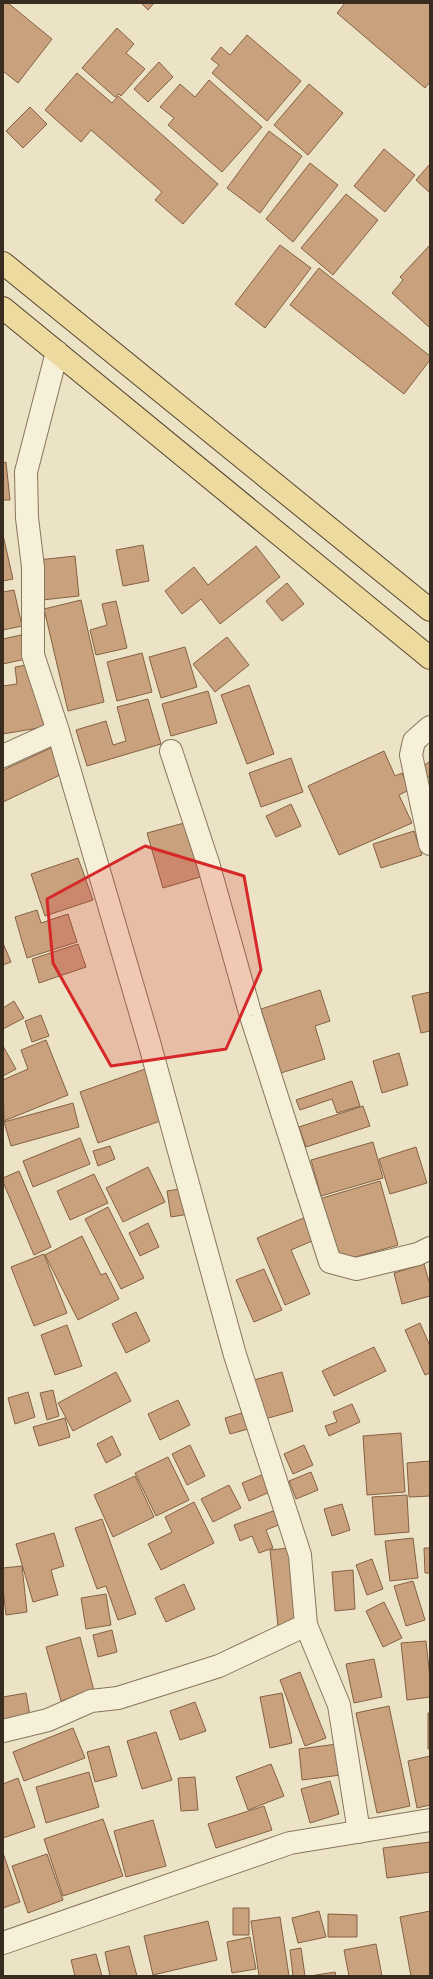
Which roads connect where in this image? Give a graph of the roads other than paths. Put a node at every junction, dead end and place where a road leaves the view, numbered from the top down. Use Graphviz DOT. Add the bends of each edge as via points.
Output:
graph roads {
  1 [pos="3,262"];
  2 [pos="3,308"];
  3 [pos="56,352"];
  4 [pos="430,610"];
  5 [pos="430,658"];
  6 [pos="430,727"];
  7 [pos="58,731"];
  8 [pos="170,751"];
  9 [pos="3,756"];
  10 [pos="430,844"];
  11 [pos="430,1248"];
  12 [pos="306,1625"];
  13 [pos="3,1730"];
  14 [pos="430,1820"];
  15 [pos="359,1832"];
  16 [pos="3,1943"];
  1 -- 4 [label="main road"];
  2 -- 3 [label="main road"];
  3 -- 5 [label="main road"];
  3 -- 7 [label="street" via="26,472 27,518 33,567 33,655"];
  6 -- 10 [label="street" via="414,741 411,755"];
  7 -- 9 [label="street"];
  7 -- 12 [label="street" via="149,1042 235,1355 300,1555"];
  8 -- 11 [label="street" via="208,863 251,1016 330,1262 356,1269 418,1254"];
  12 -- 13 [label="street" via="219,1666 118,1698 91,1701 48,1720"];
  12 -- 15 [label="street" via="339,1705"];
  14 -- 15 [label="street"];
  15 -- 16 [label="street" via="290,1842"];
}
